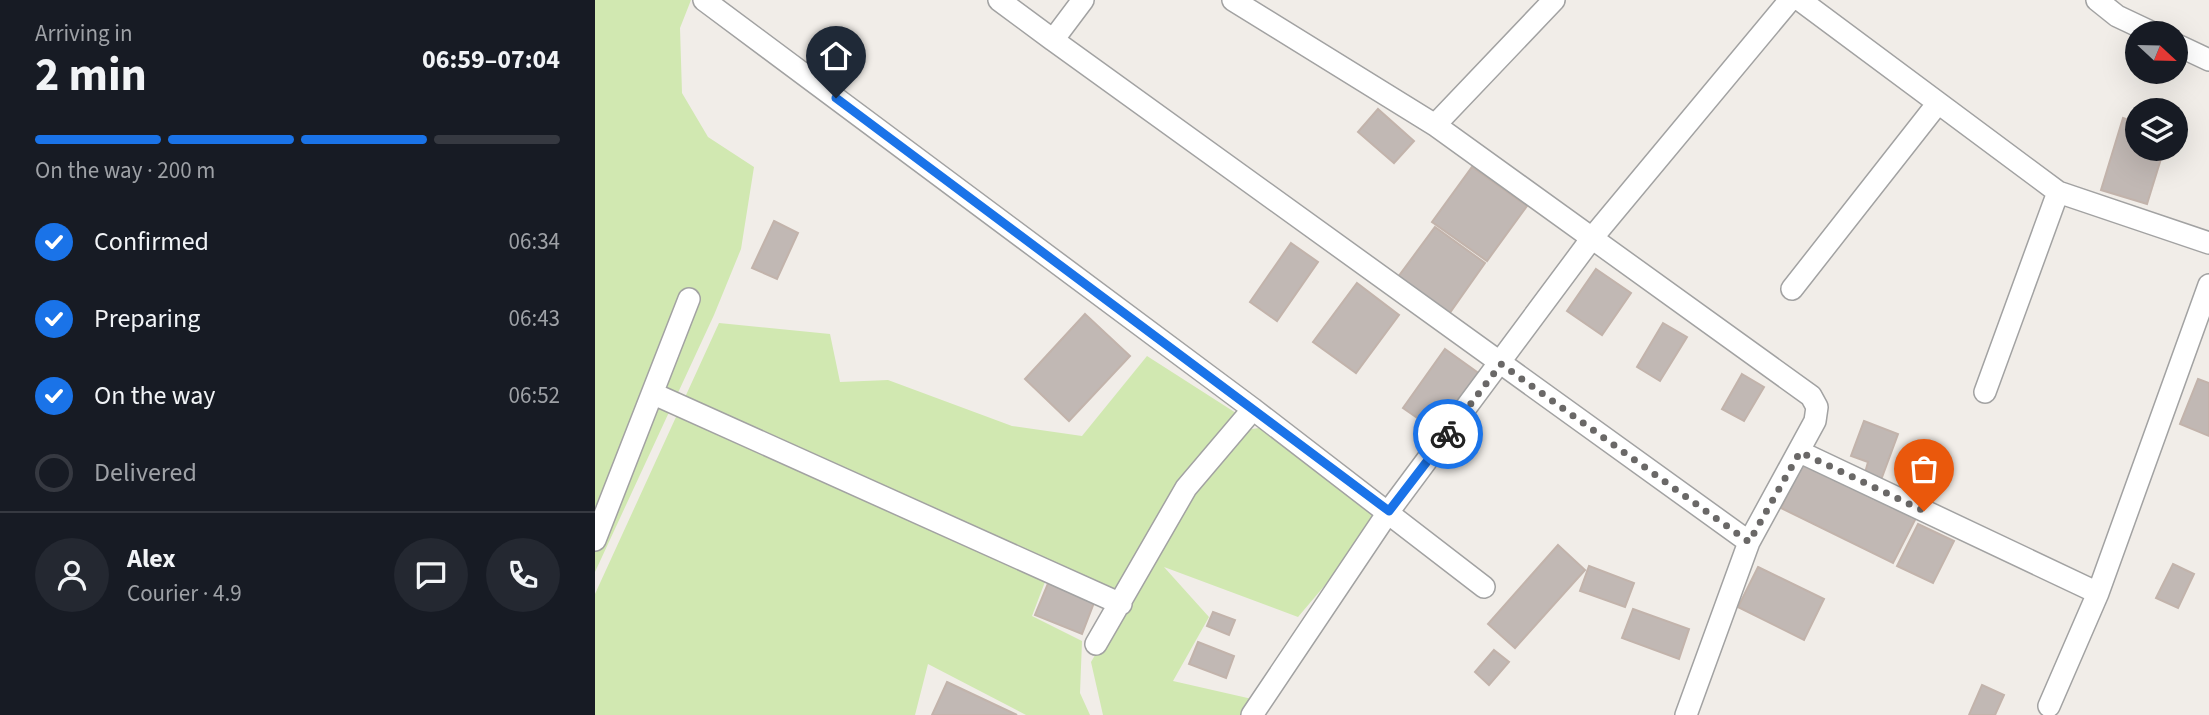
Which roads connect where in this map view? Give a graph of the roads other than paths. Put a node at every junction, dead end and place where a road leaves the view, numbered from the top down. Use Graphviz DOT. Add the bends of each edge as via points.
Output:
graph roads {
  1 [pos="704,0"];
  2 [pos="999,0"];
  3 [pos="1083,0"];
  4 [pos="1233,0"];
  5 [pos="1554,0"];
  6 [pos="1790,0"];
  7 [pos="1800,0"];
  8 [pos="2097,0"];
  9 [pos="2123,8"];
  10 [pos="2139,21"];
  11 [pos="1053,40"];
  12 [pos="2188,50"];
  13 [pos="2209,60"];
  14 [pos="1938,103"];
  15 [pos="1435,125"];
  16 [pos="2058,192"];
  17 [pos="1592,238"];
  18 [pos="2209,243"];
  19 [pos="2209,285"];
  20 [pos="1792,289"];
  21 [pos="689,299"];
  22 [pos="1501,364"];
  23 [pos="1985,392"];
  24 [pos="654,394"];
  25 [pos="1253,409"];
  26 [pos="1800,452"];
  27 [pos="1389,511"];
  28 [pos="595,540"];
  29 [pos="1749,542"];
  30 [pos="1485,587"];
  31 [pos="2098,593"];
  32 [pos="1121,604"];
  33 [pos="1096,644"];
  34 [pos="2049,706"];
  35 [pos="1252,715"];
  36 [pos="1686,715"];
  1 -- 25 [label="street"];
  2 -- 11 [label="street"];
  3 -- 11 [label="street"];
  4 -- 15 [label="street"];
  5 -- 15 [label="street"];
  6 -- 17 [label="street"];
  7 -- 14 [label="street"];
  8 -- 9 [label="street"];
  9 -- 10 [label="street"];
  11 -- 22 [label="street"];
  12 -- 13 [label="street"];
  14 -- 16 [label="street"];
  14 -- 20 [label="street"];
  15 -- 17 [label="street"];
  16 -- 18 [label="street"];
  16 -- 23 [label="street"];
  17 -- 22 [label="street"];
  17 -- 26 [label="street" via="1811,396 1817,407 1815,421"];
  19 -- 31 [label="street"];
  21 -- 24 [label="street"];
  22 -- 27 [label="street"];
  22 -- 29 [label="street"];
  24 -- 28 [label="street"];
  24 -- 32 [label="street"];
  25 -- 27 [label="street"];
  25 -- 32 [label="street" via="1185,488"];
  26 -- 29 [label="street"];
  26 -- 31 [label="street"];
  27 -- 30 [label="street"];
  27 -- 35 [label="street"];
  29 -- 36 [label="street"];
  31 -- 34 [label="street"];
  32 -- 33 [label="street"];
}
